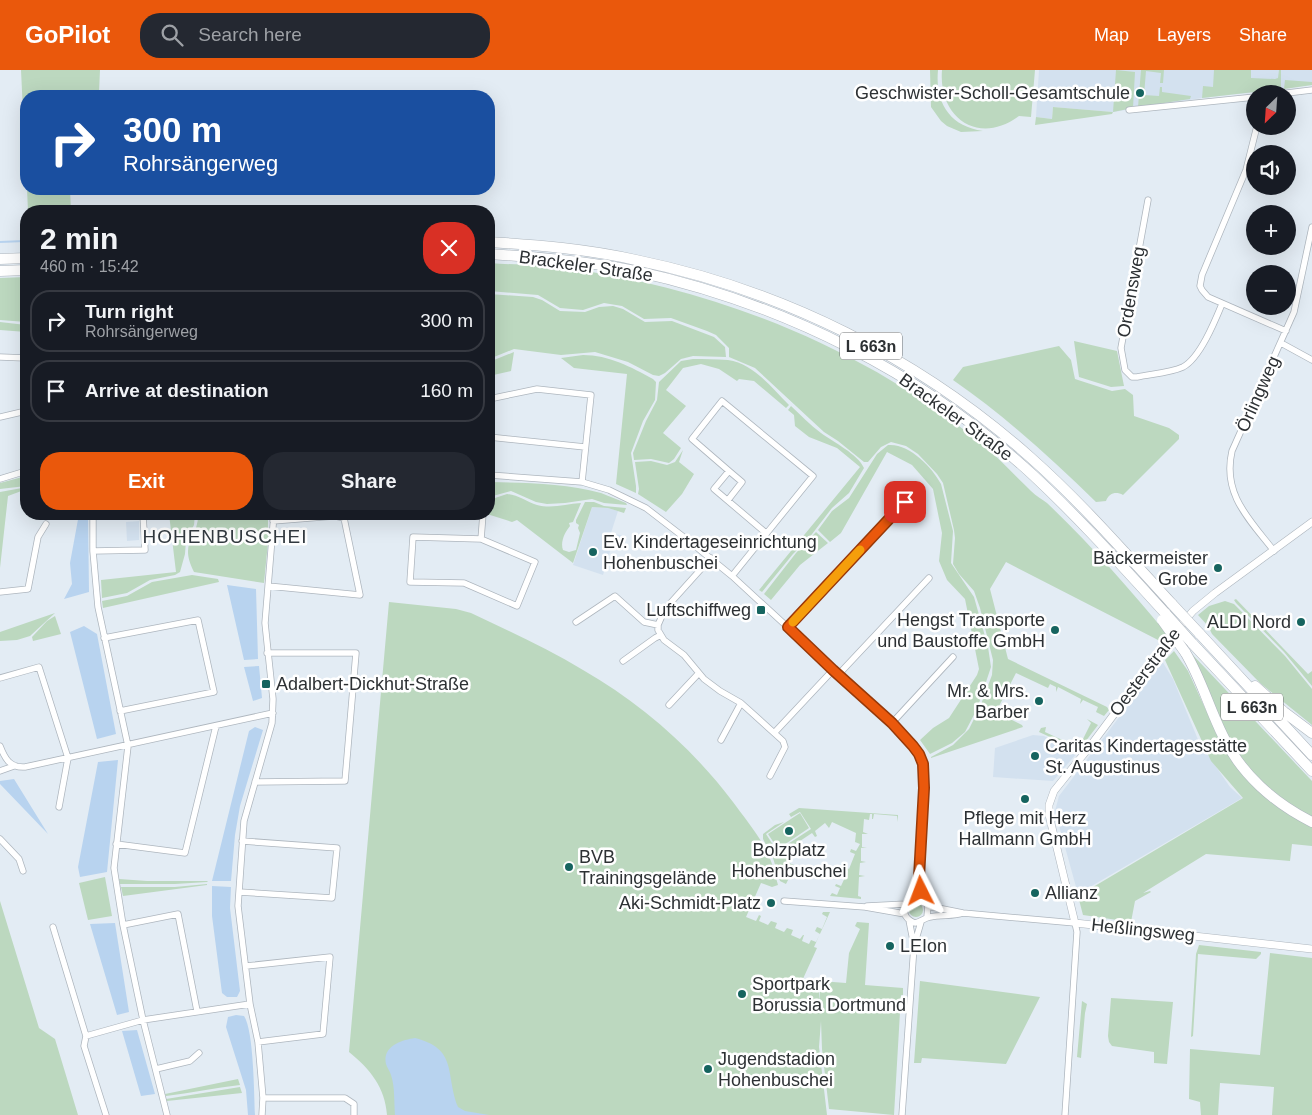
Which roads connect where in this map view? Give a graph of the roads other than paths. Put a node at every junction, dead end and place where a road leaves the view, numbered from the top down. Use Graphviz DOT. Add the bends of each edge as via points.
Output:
graph roads {
  1 [pos="1312,90"];
  2 [pos="1296,92"];
  3 [pos="1246,98"];
  4 [pos="1129,110"];
  5 [pos="1255,135"];
  6 [pos="1148,200"];
  7 [pos="1312,227"];
  8 [pos="495,242"];
  9 [pos="495,254"];
  10 [pos="20,258"];
  11 [pos="0,260"];
  12 [pos="20,270"];
  13 [pos="0,271"];
  14 [pos="1222,304"];
  15 [pos="1286,331"];
  16 [pos="1280,344"];
  17 [pos="0,357"];
  18 [pos="20,358"];
  19 [pos="1312,360"];
  20 [pos="495,398"];
  21 [pos="20,412"];
  22 [pos="0,417"];
  23 [pos="495,438"];
  24 [pos="585,447"];
  25 [pos="729,471"];
  26 [pos="20,473"];
  27 [pos="495,475"];
  28 [pos="0,479"];
  29 [pos="582,482"];
  30 [pos="728,500"];
  31 [pos="905,502"];
  32 [pos="93,520"];
  33 [pos="142,520"];
  34 [pos="294,520"];
  35 [pos="344,520"];
  36 [pos="483,520"];
  37 [pos="273,522"];
  38 [pos="1312,522"];
  39 [pos="46,524"];
  40 [pos="766,533"];
  41 [pos="481,539"];
  42 [pos="93,551"];
  43 [pos="1274,551"];
  44 [pos="711,558"];
  45 [pos="732,576"];
  46 [pos="929,578"];
  47 [pos="268,586"];
  48 [pos="0,592"];
  49 [pos="1164,617"];
  50 [pos="576,622"];
  51 [pos="658,625"];
  52 [pos="788,627"];
  53 [pos="660,636"];
  54 [pos="104,638"];
  55 [pos="1208,644"];
  56 [pos="267,653"];
  57 [pos="953,657"];
  58 [pos="623,661"];
  59 [pos="833,670"];
  60 [pos="698,674"];
  61 [pos="838,675"];
  62 [pos="0,678"];
  63 [pos="741,703"];
  64 [pos="669,705"];
  65 [pos="120,711"];
  66 [pos="273,713"];
  67 [pos="892,723"];
  68 [pos="216,726"];
  69 [pos="775,732"];
  70 [pos="1312,733"];
  71 [pos="720,740"];
  72 [pos="0,746"];
  73 [pos="128,746"];
  74 [pos="1312,755"];
  75 [pos="68,758"];
  76 [pos="14,766"];
  77 [pos="0,771"];
  78 [pos="1312,772"];
  79 [pos="770,776"];
  80 [pos="255,782"];
  81 [pos="59,807"];
  82 [pos="1312,822"];
  83 [pos="0,839"];
  84 [pos="242,841"];
  85 [pos="116,844"];
  86 [pos="22,871"];
  87 [pos="919,877"];
  88 [pos="239,892"];
  89 [pos="912,899"];
  90 [pos="923,900"];
  91 [pos="784,901"];
  92 [pos="906,904"];
  93 [pos="928,906"];
  94 [pos="865,907"];
  95 [pos="963,913"];
  96 [pos="904,914"];
  97 [pos="927,917"];
  98 [pos="909,920"];
  99 [pos="921,922"];
  100 [pos="1075,923"];
  101 [pos="123,925"];
  102 [pos="53,927"];
  103 [pos="914,946"];
  104 [pos="1312,948"];
  105 [pos="246,966"];
  106 [pos="250,1004"];
  107 [pos="197,1011"];
  108 [pos="143,1020"];
  109 [pos="86,1036"];
  110 [pos="258,1042"];
  111 [pos="199,1053"];
  112 [pos="156,1069"];
  113 [pos="263,1098"];
  114 [pos="106,1115"];
  115 [pos="167,1115"];
  116 [pos="262,1115"];
  117 [pos="354,1115"];
  118 [pos="902,1115"];
  119 [pos="1065,1115"];
  1 -- 2 [label="street"];
  3 -- 4 [label="street"];
  5 -- 14 [label="street" via="1246,170 1200,280 1204,294"];
  6 -- 14 [label="street, Ordensweg" via="1121,348 1125,370 1132,377 1137,377 1188,364"];
  7 -- 15 [label="street, Örlingweg" via="1294,312"];
  8 -- 55 [label="highway, Brackeler Straße / L 663n, bridge" via="566,248 674,269 771,299 869,344 958,399 1017,446 1104,529"];
  9 -- 49 [label="highway, Brackeler Straße / L 663n" via="569,260 633,270 748,303 836,340 914,384 989,438 1033,475 1133,578"];
  10 -- 11 [label="highway"];
  12 -- 13 [label="highway"];
  14 -- 15 [label="street"];
  15 -- 16 [label="street, Örlingweg"];
  16 -- 19 [label="street"];
  16 -- 43 [label="street, Örlingweg" via="1228,465 1233,494"];
  17 -- 18 [label="street"];
  20 -- 24 [label="street" via="537,389 591,395"];
  21 -- 22 [label="street"];
  23 -- 24 [label="street"];
  24 -- 29 [label="street"];
  25 -- 30 [label="street" via="742,482"];
  25 -- 30 [label="street" via="714,489"];
  25 -- 40 [label="street" via="692,439 722,401 813,476"];
  26 -- 28 [label="street"];
  27 -- 29 [label="street"];
  29 -- 44 [label="street" via="609,490 640,505"];
  30 -- 40 [label="street"];
  31 -- 52 [label="street"];
  32 -- 42 [label="street"];
  33 -- 42 [label="street" via="145,550"];
  34 -- 37 [label="street"];
  35 -- 47 [label="street" via="360,595"];
  36 -- 41 [label="street"];
  37 -- 47 [label="street"];
  38 -- 43 [label="street, Oesterstraße"];
  39 -- 48 [label="street" via="38,537 28,588"];
  40 -- 45 [label="street"];
  41 -- 41 [label="street" via="413,537 410,582 464,583 517,606 535,562"];
  42 -- 54 [label="street"];
  43 -- 100 [label="street, Oesterstraße" via="1193,611 1054,791 1048,805 1049,815"];
  44 -- 45 [label="street"];
  44 -- 51 [label="street" via="671,601"];
  45 -- 52 [label="street"];
  46 -- 61 [label="street"];
  47 -- 56 [label="street"];
  49 -- 78 [label="highway, L 663n, bridge"];
  49 -- 82 [label="highway, bridge" via="1204,688 1222,736 1244,769 1269,795"];
  50 -- 51 [label="street" via="615,596 644,622"];
  51 -- 53 [label="street"];
  52 -- 59 [label="street"];
  53 -- 58 [label="street"];
  53 -- 60 [label="street" via="684,655"];
  54 -- 65 [label="street"];
  54 -- 65 [label="street" via="198,620 214,692"];
  55 -- 70 [label="highway"];
  55 -- 74 [label="highway, Brackeler Straße / L 663n"];
  56 -- 66 [label="street"];
  56 -- 80 [label="street" via="356,653 344,781"];
  57 -- 67 [label="street"];
  59 -- 61 [label="street"];
  59 -- 69 [label="street"];
  60 -- 63 [label="street"];
  60 -- 64 [label="street"];
  61 -- 67 [label="street"];
  62 -- 75 [label="street" via="39,667"];
  63 -- 69 [label="street"];
  63 -- 71 [label="street"];
  65 -- 73 [label="street"];
  66 -- 68 [label="street"];
  66 -- 80 [label="street" via="271,732"];
  67 -- 87 [label="street" via="913,746 923,764"];
  68 -- 73 [label="street"];
  68 -- 85 [label="street" via="185,853"];
  69 -- 79 [label="street" via="785,747"];
  72 -- 76 [label="street" via="5,758"];
  73 -- 75 [label="street"];
  73 -- 85 [label="street"];
  75 -- 76 [label="street"];
  75 -- 81 [label="street"];
  76 -- 77 [label="street"];
  80 -- 84 [label="street"];
  83 -- 86 [label="street" via="20,859"];
  84 -- 88 [label="street"];
  84 -- 88 [label="street" via="337,848 332,898"];
  85 -- 101 [label="street" via="114,868"];
  87 -- 89 [label="street"];
  87 -- 90 [label="street"];
  88 -- 105 [label="street"];
  89 -- 90 [label="street"];
  89 -- 92 [label="street"];
  90 -- 93 [label="street"];
  91 -- 94 [label="street"];
  92 -- 94 [label="street"];
  92 -- 96 [label="street"];
  93 -- 95 [label="street"];
  93 -- 97 [label="street"];
  94 -- 96 [label="street"];
  95 -- 97 [label="street"];
  95 -- 100 [label="street"];
  96 -- 98 [label="street"];
  97 -- 99 [label="street"];
  98 -- 99 [label="street"];
  98 -- 103 [label="street"];
  99 -- 103 [label="street"];
  100 -- 104 [label="street, Heßlingsweg"];
  100 -- 119 [label="street, Heßlingsweg"];
  101 -- 107 [label="street" via="178,914"];
  101 -- 108 [label="street"];
  102 -- 109 [label="street"];
  103 -- 118 [label="street"];
  105 -- 106 [label="street"];
  105 -- 110 [label="street" via="330,958 322,1034"];
  106 -- 107 [label="street"];
  106 -- 110 [label="street"];
  107 -- 108 [label="street"];
  108 -- 109 [label="street"];
  108 -- 112 [label="street"];
  109 -- 114 [label="street" via="84,1046"];
  110 -- 113 [label="street"];
  111 -- 112 [label="street" via="190,1061"];
  112 -- 115 [label="street"];
  113 -- 116 [label="street"];
  113 -- 117 [label="street" via="345,1098 354,1104"];
}
